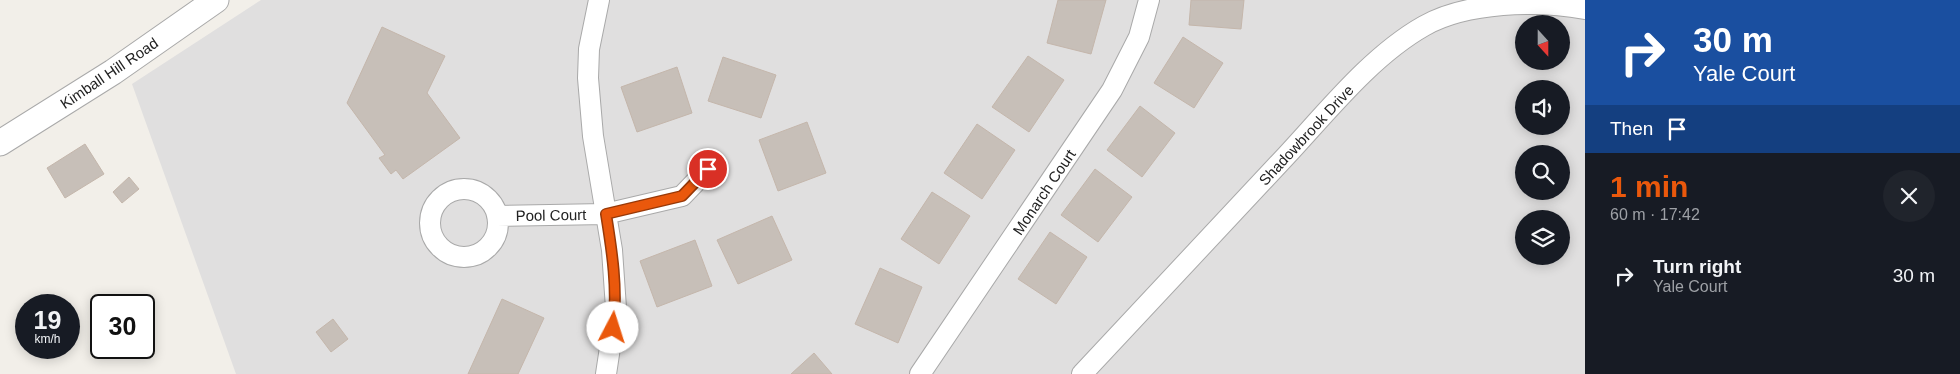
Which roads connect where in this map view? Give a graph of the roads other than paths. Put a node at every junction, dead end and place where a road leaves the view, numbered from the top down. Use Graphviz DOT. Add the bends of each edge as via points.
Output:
graph roads {
  1 [pos="216,0"];
  2 [pos="599,0"];
  3 [pos="1149,0"];
  4 [pos="1585,9"];
  5 [pos="0,143"];
  6 [pos="708,169"];
  7 [pos="606,214"];
  8 [pos="497,216"];
  9 [pos="606,374"];
  10 [pos="920,374"];
  11 [pos="1082,374"];
  1 -- 5 [label="street, Kimball Hill Road" via="113,72"];
  2 -- 7 [label="street" via="589,49 588,78"];
  3 -- 10 [label="street, Monarch Court" via="1139,37 1112,90"];
  4 -- 11 [label="street, Shadowbrook Drive" via="1546,2 1514,1 1484,5 1450,13 1399,42 1377,60"];
  6 -- 7 [label="street, Pool Court" via="682,196"];
  7 -- 8 [label="street, Pool Court"];
  7 -- 9 [label="street" via="616,308"];
}
